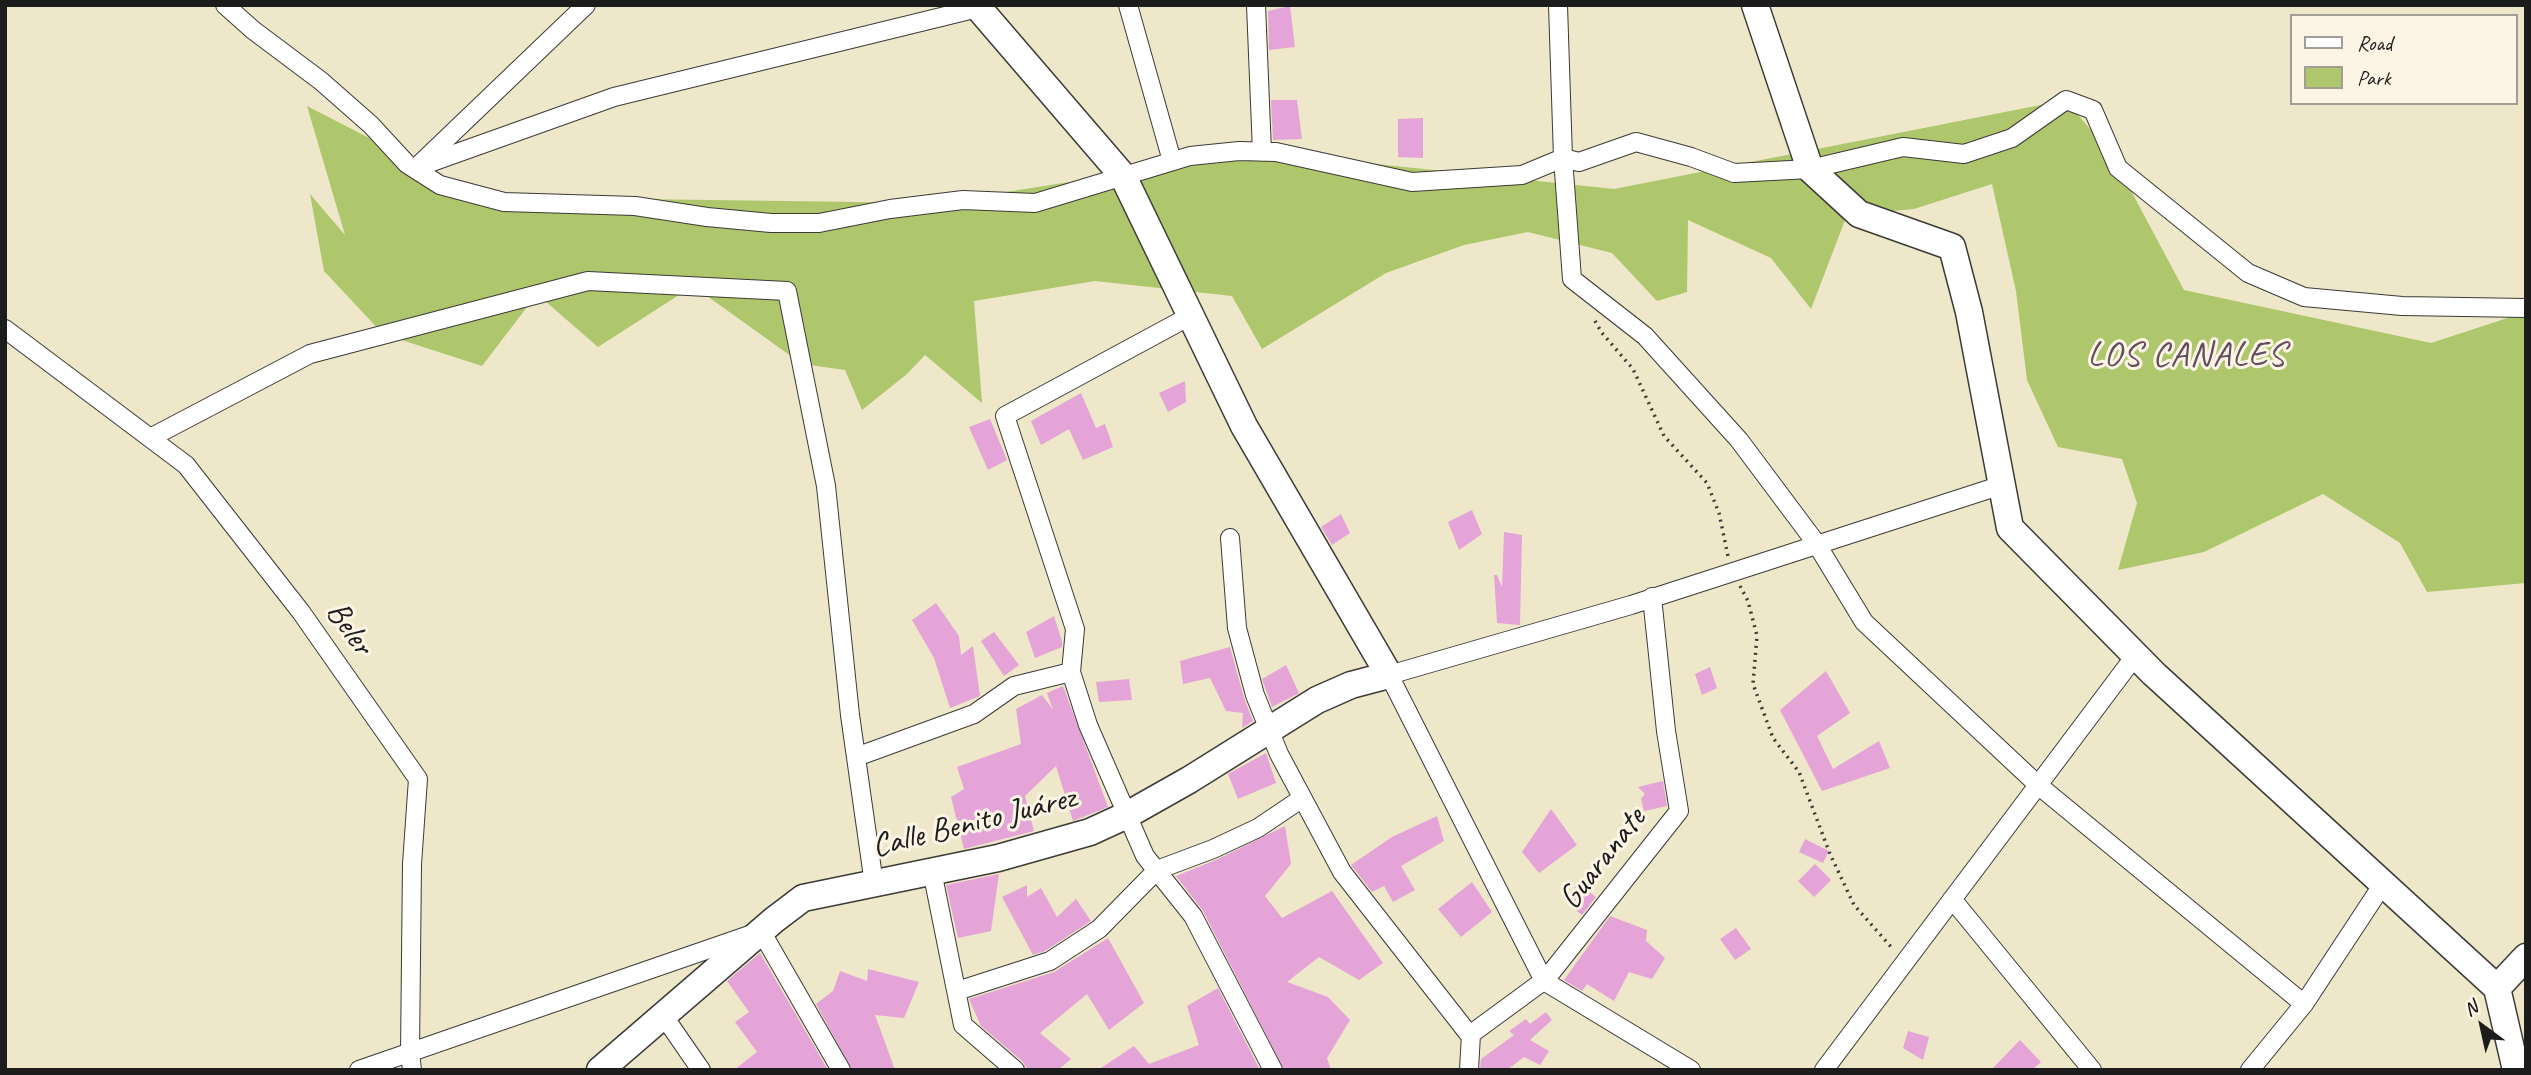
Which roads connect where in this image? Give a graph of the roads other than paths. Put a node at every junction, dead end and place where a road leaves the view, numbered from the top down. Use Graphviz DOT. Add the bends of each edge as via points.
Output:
graph roads {
  1 [pos="225,5"];
  2 [pos="586,5"];
  3 [pos="1128,5"];
  4 [pos="1256,5"];
  5 [pos="1558,5"];
  6 [pos="1755,5"];
  7 [pos="977,7"];
  8 [pos="1262,152"];
  9 [pos="1563,158"];
  10 [pos="1172,161"];
  11 [pos="415,168"];
  12 [pos="1810,169"];
  13 [pos="1123,176"];
  14 [pos="2526,308"];
  15 [pos="1190,316"];
  16 [pos="5,329"];
  17 [pos="150,438"];
  18 [pos="2001,485"];
  19 [pos="1230,538"];
  20 [pos="1816,543"];
  21 [pos="1652,597"];
  22 [pos="2135,656"];
  23 [pos="1070,672"];
  24 [pos="1389,675"];
  25 [pos="1270,730"];
  26 [pos="856,757"];
  27 [pos="2038,785"];
  28 [pos="1301,799"];
  29 [pos="1127,816"];
  30 [pos="1157,870"];
  31 [pos="932,871"];
  32 [pos="874,884"];
  33 [pos="2383,884"];
  34 [pos="1952,899"];
  35 [pos="761,930"];
  36 [pos="2526,957"];
  37 [pos="1544,981"];
  38 [pos="2497,988"];
  39 [pos="957,991"];
  40 [pos="2304,1004"];
  41 [pos="663,1015"];
  42 [pos="1471,1037"];
  43 [pos="411,1061"];
  44 [pos="359,1070"];
  45 [pos="600,1070"];
  46 [pos="701,1070"];
  47 [pos="841,1070"];
  48 [pos="1015,1070"];
  49 [pos="1273,1070"];
  50 [pos="1469,1070"];
  51 [pos="1691,1070"];
  52 [pos="1824,1070"];
  53 [pos="2092,1070"];
  54 [pos="2250,1070"];
  55 [pos="2516,1070"];
  1 -- 11 [label="street" via="321,81"];
  2 -- 11 [label="street"];
  3 -- 10 [label="street"];
  4 -- 8 [label="street"];
  5 -- 9 [label="street"];
  6 -- 12 [label="main road"];
  7 -- 11 [label="street" via="614,97"];
  7 -- 13 [label="main road"];
  8 -- 9 [label="street" via="1412,182 1522,176"];
  8 -- 10 [label="street"];
  9 -- 12 [label="street" via="1580,162 1636,142 1734,173"];
  9 -- 20 [label="street" via="1572,279 1645,336 1739,440"];
  10 -- 13 [label="street"];
  11 -- 13 [label="street" via="440,186 504,202 635,206 778,223 819,223 963,200 1035,204"];
  12 -- 14 [label="street" via="1903,147 1964,154 2012,138 2066,100 2093,110 2118,168 2248,273 2304,296 2402,306"];
  12 -- 18 [label="main road" via="1860,214 1952,247 1969,312"];
  13 -- 15 [label="main road"];
  15 -- 23 [label="street" via="1005,416 1075,629"];
  15 -- 24 [label="main road" via="1244,426"];
  16 -- 17 [label="street, Beler"];
  17 -- 26 [label="street" via="310,354 588,281 787,291 826,486"];
  17 -- 43 [label="street, Beler" via="186,465 301,612 418,779 412,864"];
  18 -- 20 [label="street"];
  18 -- 22 [label="main road" via="2010,528"];
  19 -- 25 [label="street" via="1237,628"];
  20 -- 21 [label="street"];
  20 -- 27 [label="street" via="1864,622"];
  21 -- 24 [label="street"];
  21 -- 37 [label="street, Guaranate" via="1679,811"];
  22 -- 27 [label="street"];
  22 -- 33 [label="main road"];
  23 -- 26 [label="street" via="1014,686 974,714"];
  23 -- 29 [label="street"];
  24 -- 25 [label="main road, Calle Benito Juárez" via="1317,700"];
  24 -- 37 [label="street"];
  25 -- 28 [label="street"];
  25 -- 29 [label="main road, Calle Benito Juárez"];
  26 -- 32 [label="street"];
  27 -- 34 [label="street"];
  27 -- 40 [label="street"];
  28 -- 30 [label="street" via="1258,828"];
  28 -- 42 [label="street" via="1342,872"];
  29 -- 30 [label="street" via="1145,856"];
  29 -- 31 [label="main road, Calle Benito Juárez" via="1090,832 998,858"];
  30 -- 39 [label="street" via="1099,929 1050,961"];
  30 -- 49 [label="street" via="1193,916"];
  31 -- 32 [label="main road, Calle Benito Juárez"];
  31 -- 39 [label="street"];
  32 -- 35 [label="main road, Calle Benito Juárez" via="803,898"];
  33 -- 38 [label="main road"];
  33 -- 40 [label="street"];
  34 -- 52 [label="street"];
  34 -- 53 [label="street"];
  35 -- 41 [label="main road, Calle Benito Juárez"];
  35 -- 43 [label="street"];
  35 -- 47 [label="street"];
  36 -- 38 [label="main road"];
  37 -- 42 [label="street, Guaranate"];
  37 -- 51 [label="street"];
  38 -- 55 [label="main road"];
  39 -- 48 [label="street" via="963,1025"];
  40 -- 54 [label="street"];
  41 -- 45 [label="main road, Calle Benito Juárez"];
  41 -- 46 [label="street"];
  42 -- 50 [label="street"];
  43 -- 44 [label="street"];
}
